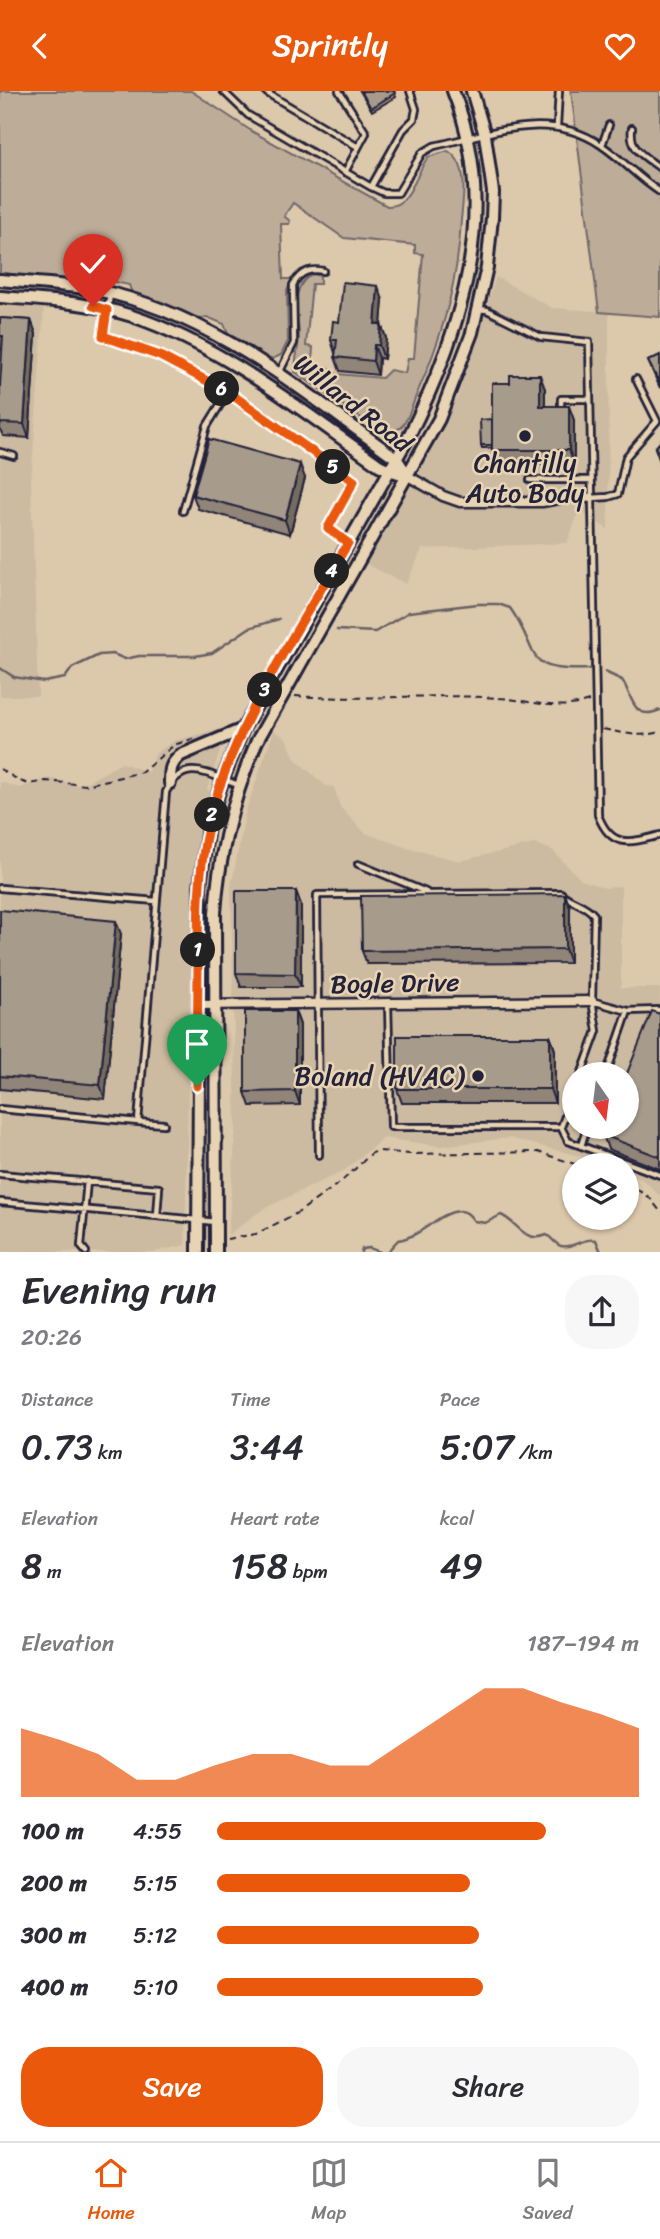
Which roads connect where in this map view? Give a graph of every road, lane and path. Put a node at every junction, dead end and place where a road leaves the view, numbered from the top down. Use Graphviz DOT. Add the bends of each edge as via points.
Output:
graph roads {
  1 [pos="223,91"];
  2 [pos="340,91"];
  3 [pos="411,91"];
  4 [pos="453,91"];
  5 [pos="472,91"];
  6 [pos="559,91"];
  7 [pos="267,93"];
  8 [pos="609,125"];
  9 [pos="557,126"];
  10 [pos="632,128"];
  11 [pos="485,135"];
  12 [pos="468,139"];
  13 [pos="602,145"];
  14 [pos="358,147"];
  15 [pos="660,168"];
  16 [pos="345,172"];
  17 [pos="371,187"];
  18 [pos="660,192"];
  19 [pos="323,271"];
  20 [pos="0,280"];
  21 [pos="110,294"];
  22 [pos="0,297"];
  23 [pos="478,309"];
  24 [pos="107,310"];
  25 [pos="279,374"];
  26 [pos="636,379"];
  27 [pos="228,392"];
  28 [pos="589,399"];
  29 [pos="561,420"];
  30 [pos="0,451"];
  31 [pos="14,456"];
  32 [pos="396,458"];
  33 [pos="389,470"];
  34 [pos="408,476"];
  35 [pos="530,480"];
  36 [pos="590,480"];
  37 [pos="591,498"];
  38 [pos="183,511"];
  39 [pos="348,543"];
  40 [pos="290,696"];
  41 [pos="597,698"];
  42 [pos="596,727"];
  43 [pos="243,729"];
  44 [pos="660,731"];
  45 [pos="198,736"];
  46 [pos="0,769"];
  47 [pos="223,779"];
  48 [pos="170,783"];
  49 [pos="238,785"];
  50 [pos="660,835"];
  51 [pos="358,864"];
  52 [pos="0,888"];
  53 [pos="430,894"];
  54 [pos="156,901"];
  55 [pos="592,1002"];
  56 [pos="388,1004"];
  57 [pos="198,1005"];
  58 [pos="216,1005"];
  59 [pos="318,1005"];
  60 [pos="660,1010"];
  61 [pos="628,1011"];
  62 [pos="586,1062"];
  63 [pos="610,1062"];
  64 [pos="0,1109"];
  65 [pos="138,1122"];
  66 [pos="164,1124"];
  67 [pos="561,1127"];
  68 [pos="583,1139"];
  69 [pos="581,1146"];
  70 [pos="319,1155"];
  71 [pos="562,1160"];
  72 [pos="0,1174"];
  73 [pos="660,1175"];
  74 [pos="87,1181"];
  75 [pos="639,1191"];
  76 [pos="0,1202"];
  77 [pos="84,1210"];
  78 [pos="660,1211"];
  79 [pos="157,1216"];
  80 [pos="197,1220"];
  81 [pos="216,1222"];
  82 [pos="224,1239"];
  83 [pos="86,1252"];
  84 [pos="198,1252"];
  85 [pos="216,1252"];
  1 -- 16 [label="lane" via="248,115"];
  2 -- 14 [label="lane" via="366,134"];
  3 -- 17 [label="lane" via="414,119"];
  4 -- 12 [label="main road"];
  5 -- 11 [label="main road"];
  6 -- 9 [label="lane"];
  7 -- 14 [label="lane"];
  8 -- 13 [label="lane"];
  9 -- 11 [label="lane" via="535,125"];
  9 -- 13 [label="lane"];
  10 -- 15 [label="lane" via="633,146"];
  11 -- 12 [label="lane"];
  11 -- 23 [label="main road" via="492,218"];
  12 -- 17 [label="lane" via="427,148 398,193"];
  12 -- 32 [label="main road" via="475,210 464,293 440,372"];
  13 -- 18 [label="lane"];
  14 -- 16 [label="lane"];
  16 -- 17 [label="lane"];
  19 -- 25 [label="lane" via="307,271 293,285 294,344"];
  20 -- 21 [label="main road, Willard Road"];
  21 -- 24 [label="lane"];
  21 -- 25 [label="main road, Willard Road" via="185,320"];
  22 -- 24 [label="main road, Willard Road"];
  23 -- 28 [label="lane" via="541,337 589,342"];
  23 -- 34 [label="main road" via="451,392"];
  24 -- 27 [label="lane" via="103,336 160,356"];
  24 -- 33 [label="main road, Willard Road" via="169,331 247,372"];
  25 -- 32 [label="main road, Willard Road"];
  26 -- 37 [label="lane" via="657,421 626,457 618,494"];
  27 -- 38 [label="lane" via="207,426"];
  27 -- 39 [label="lane" via="354,481 328,528"];
  28 -- 29 [label="lane" via="561,399"];
  28 -- 36 [label="lane"];
  30 -- 31 [label="lane"];
  32 -- 33 [label="main road"];
  32 -- 34 [label="main road, Willard Road"];
  33 -- 34 [label="main road, Willard Road"];
  33 -- 39 [label="main road"];
  34 -- 37 [label="street" via="466,503"];
  34 -- 49 [label="main road" via="257,741"];
  35 -- 36 [label="lane"];
  36 -- 37 [label="lane"];
  37 -- 41 [label="lane"];
  39 -- 43 [label="main road"];
  40 -- 41 [label="path" via="500,698 570,706"];
  41 -- 42 [label="lane"];
  42 -- 44 [label="path" via="632,735"];
  42 -- 50 [label="lane" via="598,815 604,830 628,842"];
  43 -- 47 [label="main road"];
  43 -- 48 [label="main road" via="181,755 173,761"];
  45 -- 46 [label="path" via="174,745 142,772 86,785 29,784"];
  47 -- 48 [label="lane" via="185,771"];
  47 -- 49 [label="lane"];
  47 -- 57 [label="main road" via="202,866"];
  48 -- 54 [label="lane"];
  49 -- 58 [label="main road" via="219,862"];
  51 -- 53 [label="lane"];
  52 -- 54 [label="lane"];
  53 -- 55 [label="lane" via="561,893 590,910"];
  53 -- 59 [label="lane" via="317,895"];
  54 -- 65 [label="lane"];
  55 -- 56 [label="street, Bogle Drive"];
  55 -- 61 [label="lane"];
  55 -- 62 [label="lane" via="597,1031"];
  56 -- 59 [label="street, Bogle Drive"];
  56 -- 67 [label="lane" via="391,1127"];
  57 -- 58 [label="street, Bogle Drive"];
  57 -- 80 [label="main road"];
  58 -- 59 [label="street, Bogle Drive"];
  58 -- 81 [label="main road"];
  59 -- 70 [label="lane"];
  60 -- 61 [label="lane"];
  61 -- 63 [label="lane"];
  64 -- 65 [label="lane"];
  65 -- 66 [label="lane"];
  67 -- 69 [label="lane" via="568,1141"];
  68 -- 69 [label="lane"];
  69 -- 73 [label="lane"];
  71 -- 82 [label="path" via="538,1152 409,1154 379,1150 299,1212 256,1234"];
  72 -- 74 [label="lane"];
  74 -- 77 [label="lane"];
  74 -- 79 [label="lane" via="159,1188"];
  75 -- 78 [label="path"];
  76 -- 77 [label="lane"];
  77 -- 79 [label="lane"];
  77 -- 83 [label="lane" via="80,1246"];
  79 -- 80 [label="lane"];
  80 -- 81 [label="lane"];
  80 -- 84 [label="main road"];
  81 -- 85 [label="main road"];
}
